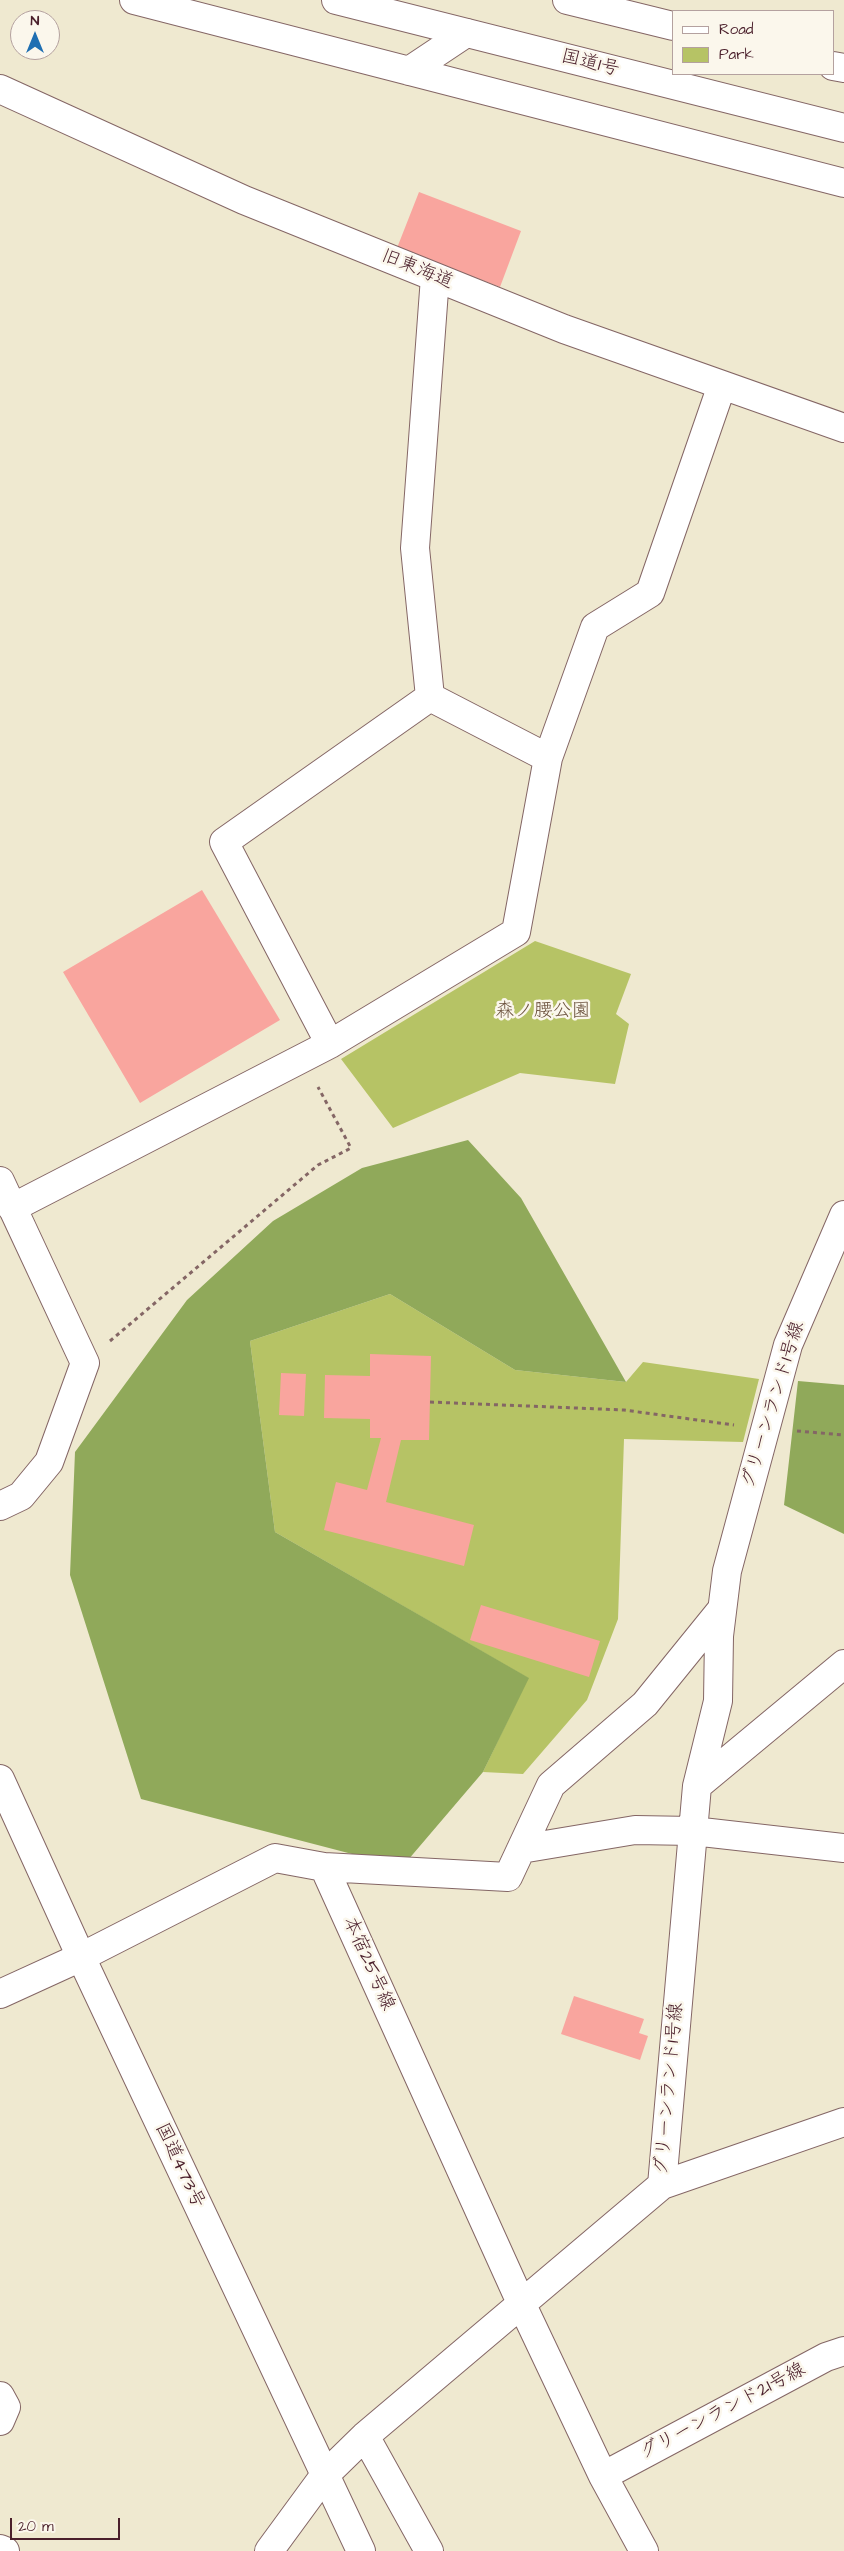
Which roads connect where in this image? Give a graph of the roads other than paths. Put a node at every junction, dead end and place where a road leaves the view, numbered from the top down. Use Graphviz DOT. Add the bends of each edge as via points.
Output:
graph roads {
  1 [pos="134,0"];
  2 [pos="336,0"];
  3 [pos="567,0"];
  4 [pos="606,5"];
  5 [pos="672,26"];
  6 [pos="466,33"];
  7 [pos="409,71"];
  8 [pos="0,89"];
  9 [pos="844,128"];
  10 [pos="844,183"];
  11 [pos="436,277"];
  12 [pos="722,385"];
  13 [pos="844,428"];
  14 [pos="430,698"];
  15 [pos="548,758"];
  16 [pos="330,1044"];
  17 [pos="0,1181"];
  18 [pos="12,1208"];
  19 [pos="844,1215"];
  20 [pos="0,1506"];
  21 [pos="722,1609"];
  22 [pos="844,1664"];
  23 [pos="0,1779"];
  24 [pos="697,1786"];
  25 [pos="693,1831"];
  26 [pos="844,1848"];
  27 [pos="521,1849"];
  28 [pos="324,1867"];
  29 [pos="81,1957"];
  30 [pos="0,1994"];
  31 [pos="844,2122"];
  32 [pos="662,2186"];
  33 [pos="522,2305"];
  34 [pos="844,2351"];
  35 [pos="0,2396"];
  36 [pos="0,2421"];
  37 [pos="365,2436"];
  38 [pos="324,2476"];
  39 [pos="603,2476"];
  40 [pos="0,2549"];
  41 [pos="5,2551"];
  42 [pos="269,2551"];
  43 [pos="361,2551"];
  44 [pos="429,2551"];
  45 [pos="644,2551"];
  1 -- 7 [label="main road"];
  2 -- 6 [label="main road, 国道1号"];
  3 -- 4 [label="main road"];
  4 -- 5 [label="main road"];
  6 -- 7 [label="main road"];
  6 -- 9 [label="main road, 国道1号"];
  7 -- 10 [label="main road"];
  8 -- 11 [label="main road, 旧東海道" via="244,200"];
  11 -- 12 [label="main road, 旧東海道" via="564,329"];
  11 -- 14 [label="main road" via="415,548"];
  12 -- 13 [label="main road, 旧東海道"];
  12 -- 15 [label="main road" via="650,593 595,628"];
  14 -- 15 [label="main road"];
  14 -- 16 [label="main road" via="224,842"];
  15 -- 16 [label="main road" via="516,932"];
  16 -- 18 [label="main road"];
  17 -- 18 [label="main road"];
  18 -- 20 [label="main road" via="85,1363 49,1462 21,1496"];
  19 -- 21 [label="main road, グリーンランド1号線" via="788,1345 727,1571"];
  21 -- 24 [label="main road, グリーンランド1号線" via="718,1701"];
  21 -- 27 [label="main road" via="646,1704 551,1785"];
  22 -- 24 [label="main road"];
  23 -- 29 [label="main road, 国道473号"];
  24 -- 25 [label="main road, グリーンランド1号線"];
  25 -- 26 [label="main road"];
  25 -- 27 [label="main road" via="635,1830"];
  25 -- 32 [label="main road, グリーンランド1号線"];
  27 -- 28 [label="main road" via="508,1877"];
  28 -- 29 [label="main road" via="275,1858"];
  28 -- 33 [label="main road, 本宿25号線"];
  29 -- 30 [label="main road"];
  29 -- 38 [label="main road, 国道473号"];
  31 -- 32 [label="main road"];
  32 -- 33 [label="main road, グリーンランド1号線"];
  33 -- 37 [label="main road, グリーンランド1号線"];
  33 -- 39 [label="main road, 本宿25号線"];
  34 -- 39 [label="main road, グリーンランド21号線" via="826,2357"];
  35 -- 36 [label="main road" via="6,2407"];
  37 -- 38 [label="main road, グリーンランド1号線"];
  37 -- 44 [label="main road"];
  38 -- 42 [label="main road"];
  38 -- 43 [label="main road, 国道473号"];
  39 -- 45 [label="main road, 本宿25号線"];
  40 -- 41 [label="main road"];
}
